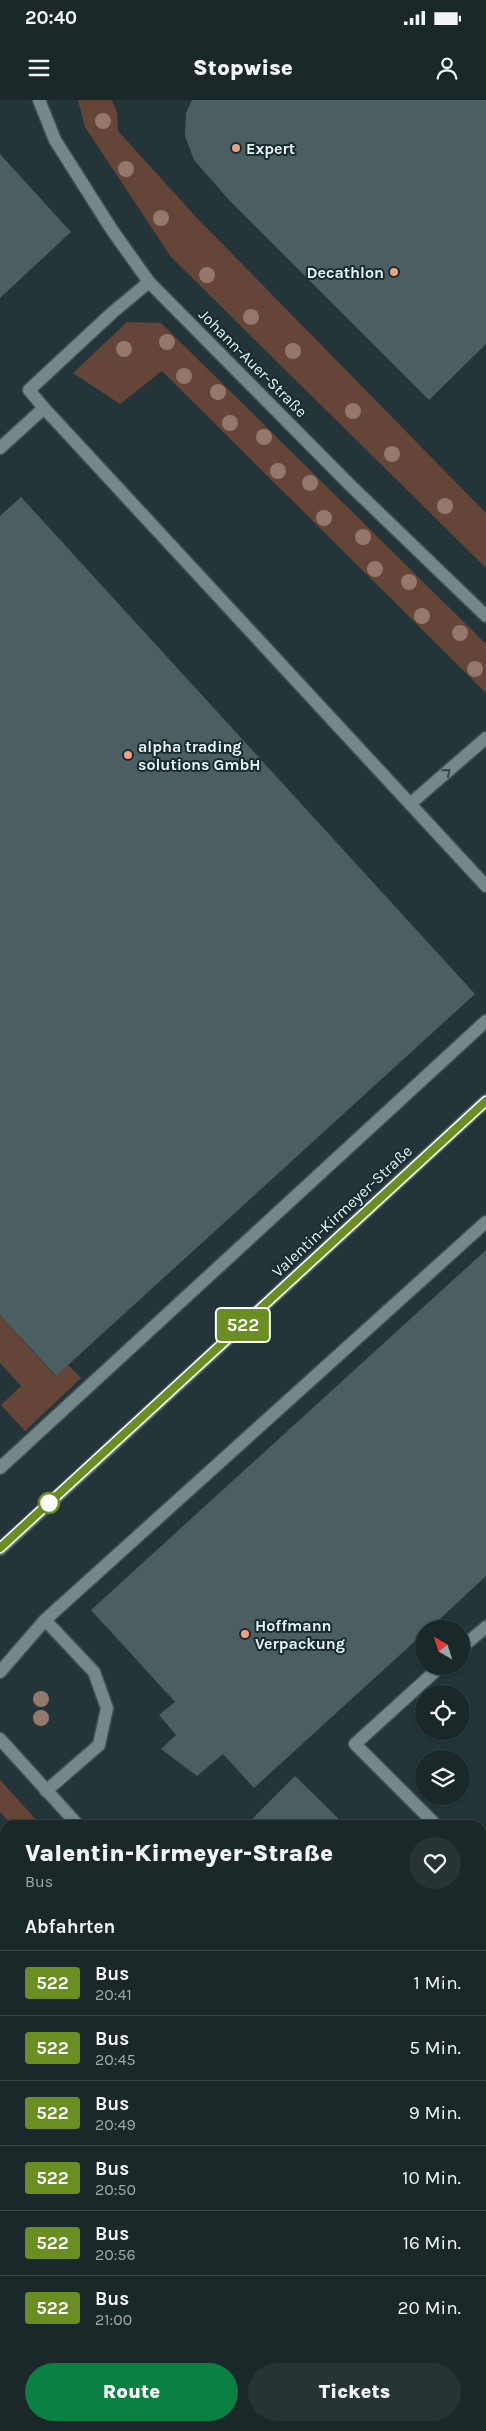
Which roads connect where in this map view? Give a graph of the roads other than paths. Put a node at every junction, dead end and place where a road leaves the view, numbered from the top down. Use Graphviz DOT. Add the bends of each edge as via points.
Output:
graph roads {
  1 [pos="38,100"];
  2 [pos="149,282"];
  3 [pos="44,408"];
  4 [pos="0,448"];
  5 [pos="486,616"];
  6 [pos="486,738"];
  7 [pos="410,804"];
  8 [pos="486,886"];
  9 [pos="486,1021"];
  10 [pos="486,1101"];
  11 [pos="486,1222"];
  12 [pos="2,1462"];
  13 [pos="0,1548"];
  14 [pos="45,1620"];
  15 [pos="486,1627"];
  16 [pos="470,1640"];
  17 [pos="0,1672"];
  18 [pos="431,1675"];
  19 [pos="0,1739"];
  20 [pos="46,1791"];
  21 [pos="73,1820"];
  22 [pos="431,1820"];
  1 -- 2 [label="street, Johann-Auer-Straße" via="55,140"];
  2 -- 3 [label="street" via="29,390"];
  2 -- 5 [label="street, Johann-Auer-Straße" via="349,484"];
  3 -- 4 [label="street"];
  3 -- 7 [label="street"];
  7 -- 6 [label="street, one-way"];
  7 -- 8 [label="street"];
  9 -- 12 [label="street"];
  10 -- 13 [label="street, Valentin-Kirmeyer-Straße"];
  11 -- 14 [label="street"];
  14 -- 17 [label="street"];
  14 -- 20 [label="street" via="94,1672 107,1708 99,1745"];
  15 -- 16 [label="street"];
  18 -- 22 [label="street" via="355,1744"];
  19 -- 20 [label="street"];
  20 -- 21 [label="street"];
}
